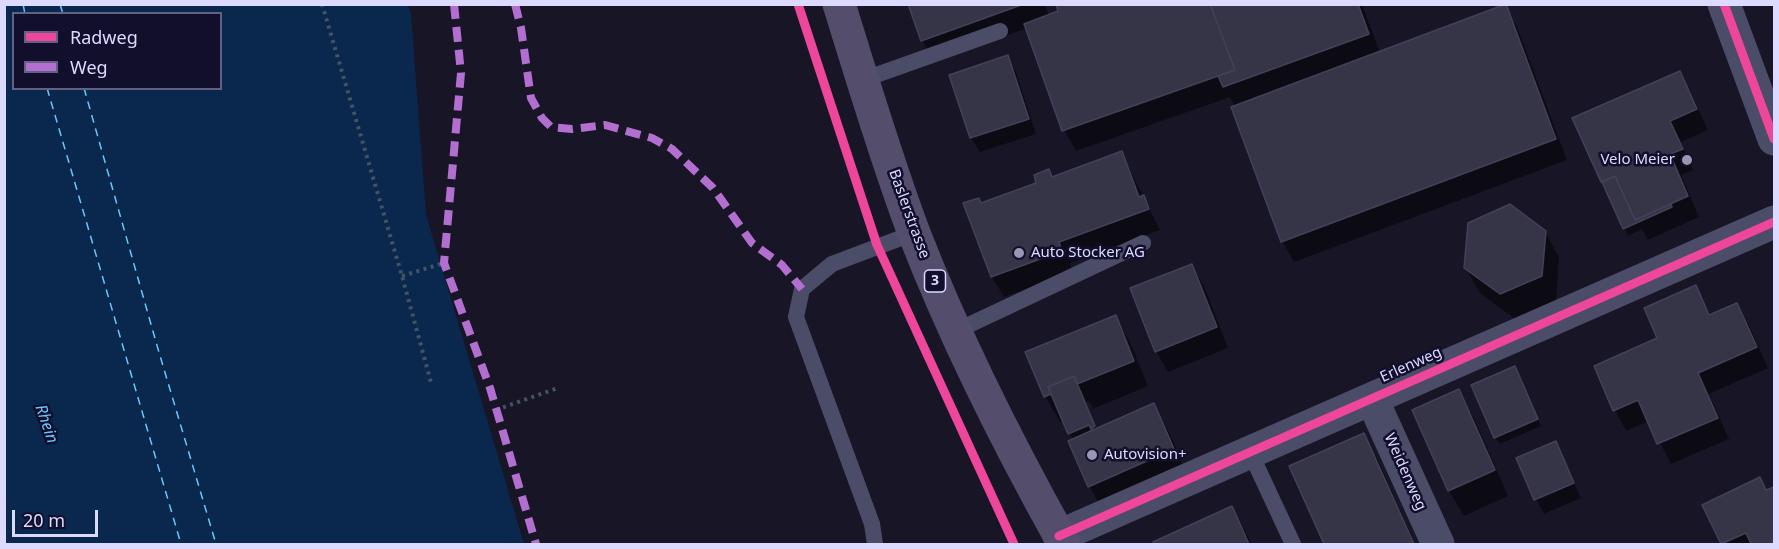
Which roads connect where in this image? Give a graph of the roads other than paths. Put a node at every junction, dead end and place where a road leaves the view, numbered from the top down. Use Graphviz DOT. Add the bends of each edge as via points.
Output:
graph roads {
  1 [pos="838,4"];
  2 [pos="1724,4"];
  3 [pos="1000,31"];
  4 [pos="862,80"];
  5 [pos="1774,139"];
  6 [pos="1774,222"];
  7 [pos="914,232"];
  8 [pos="1143,243"];
  9 [pos="956,331"];
  10 [pos="1372,399"];
  11 [pos="1250,452"];
  12 [pos="1062,540"];
  13 [pos="875,544"];
  14 [pos="1293,544"];
  15 [pos="1438,544"];
  1 -- 4 [label="main road, Baslerstrasse / 3"];
  2 -- 5 [label="street"];
  3 -- 4 [label="lane"];
  4 -- 7 [label="main road, Baslerstrasse / 3"];
  6 -- 10 [label="street, Erlenweg"];
  7 -- 9 [label="main road, Baslerstrasse / 3"];
  7 -- 13 [label="lane" via="832,264 802,289 796,317 872,524"];
  8 -- 9 [label="lane"];
  9 -- 12 [label="main road, Baslerstrasse / 3"];
  10 -- 11 [label="street, Erlenweg"];
  10 -- 15 [label="street, Weidenweg"];
  11 -- 12 [label="street, Erlenweg"];
  11 -- 14 [label="lane"];
}
